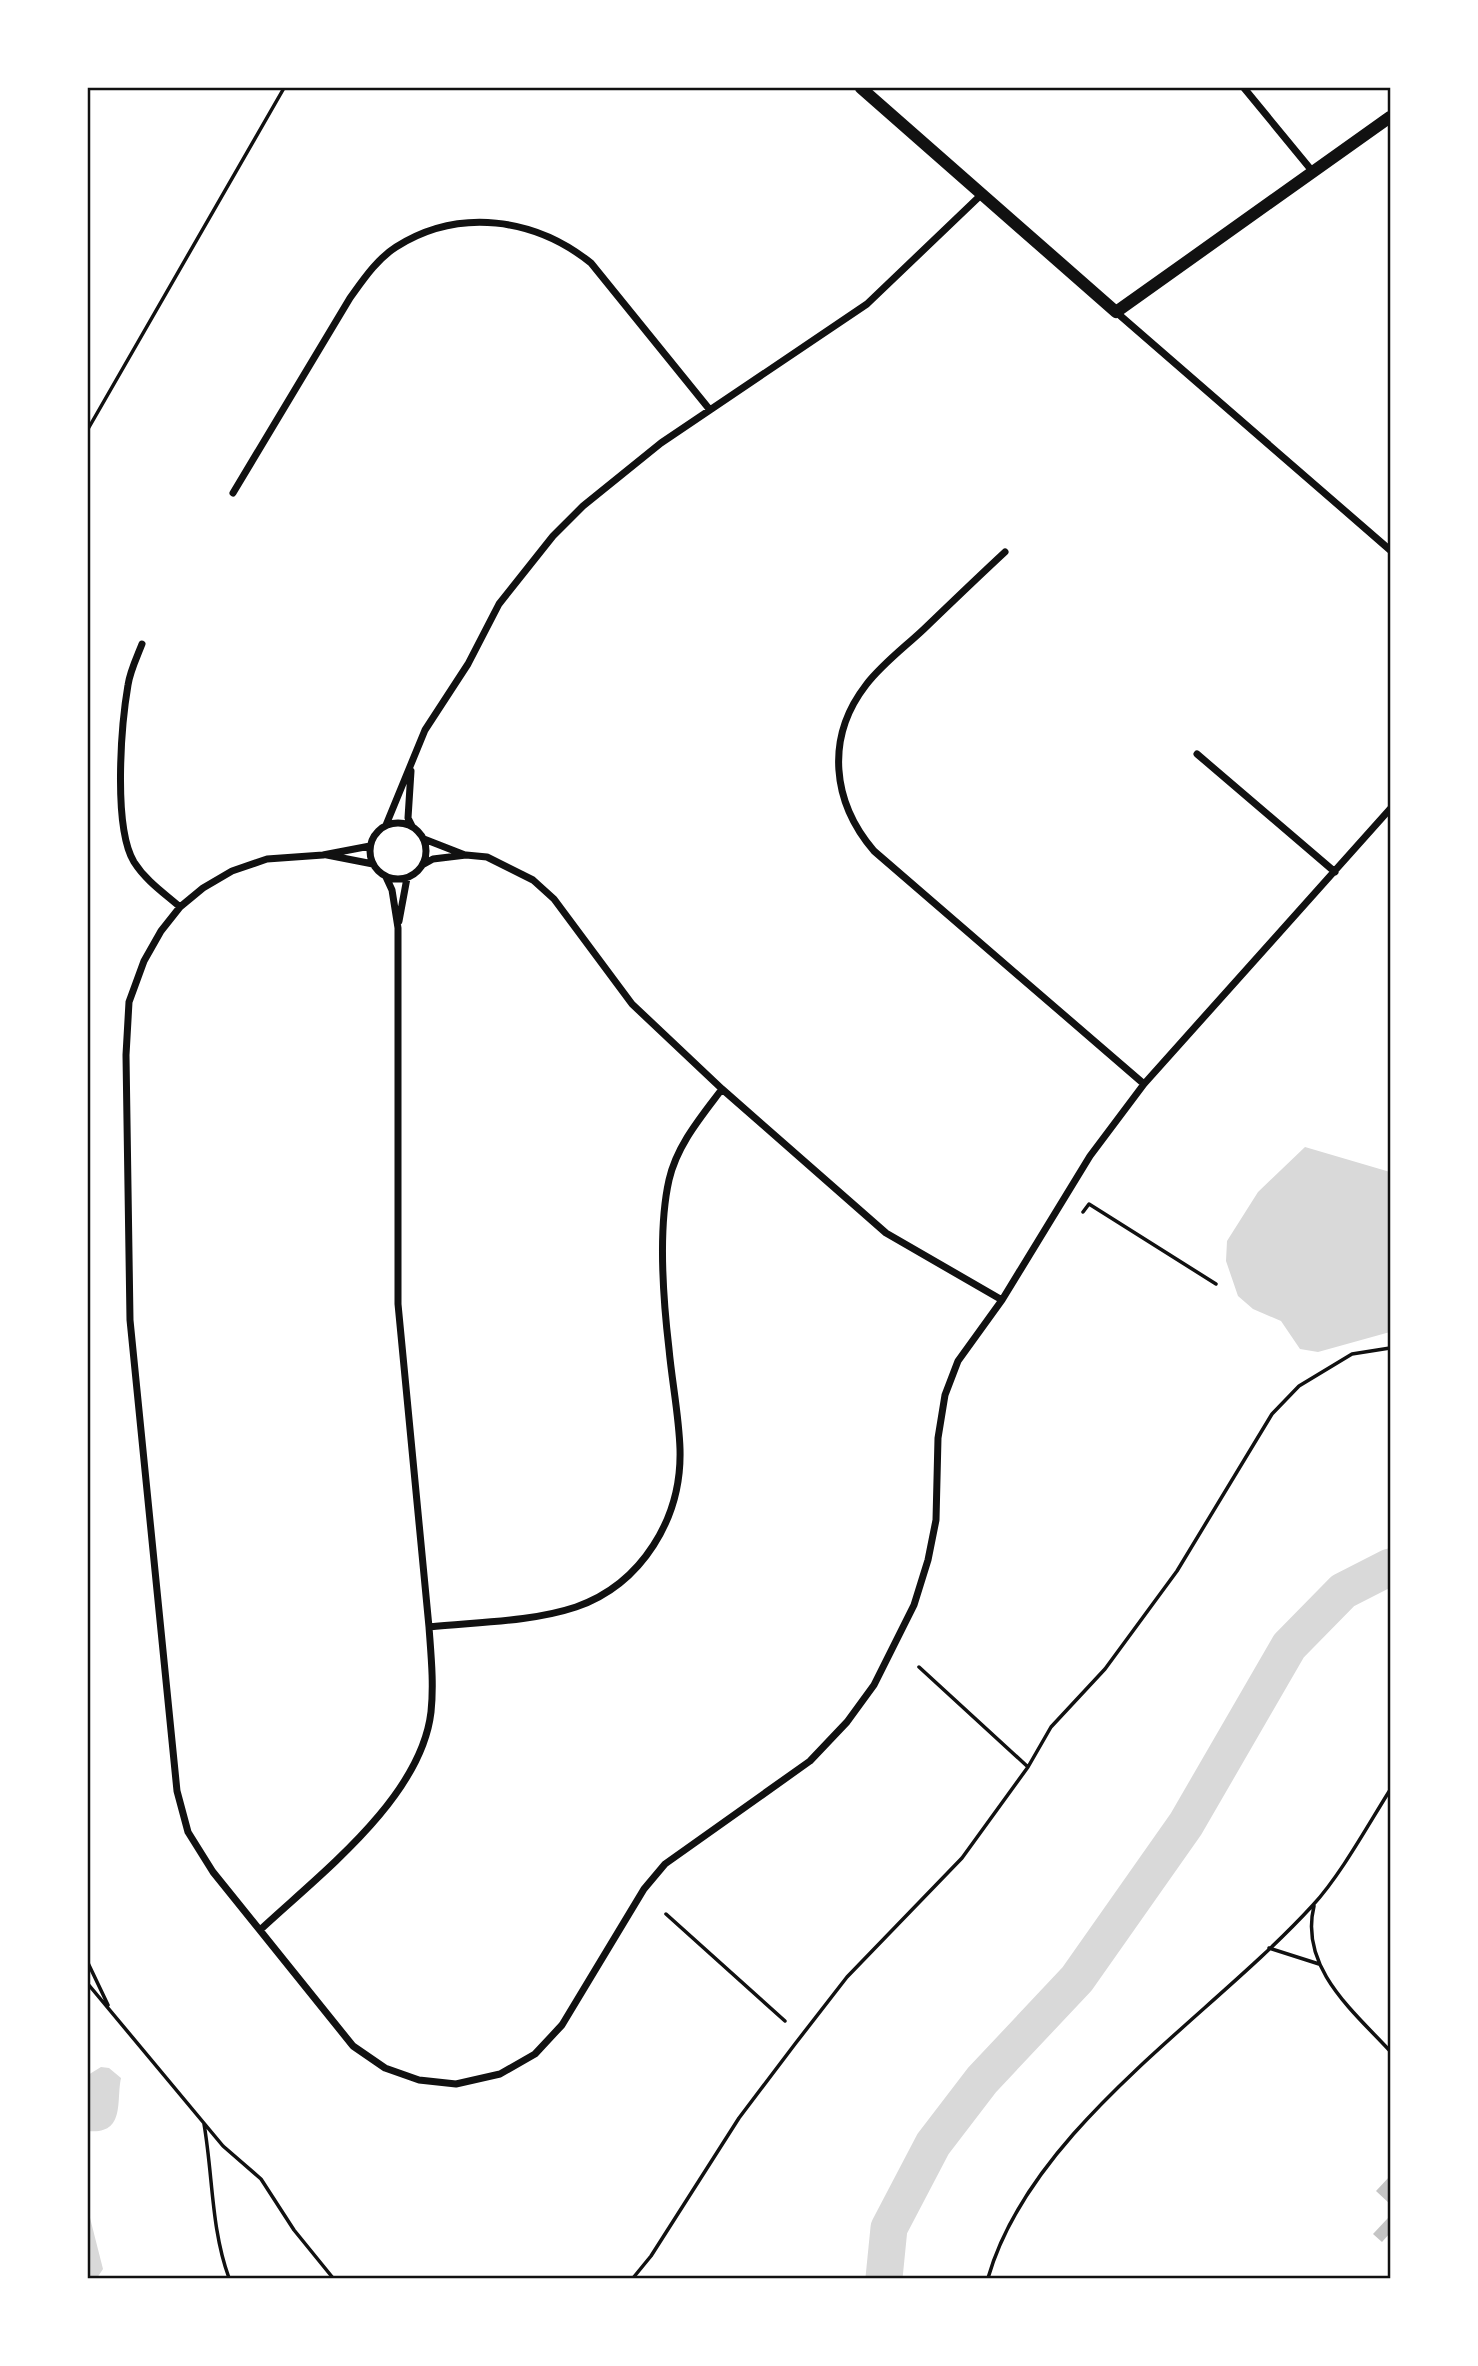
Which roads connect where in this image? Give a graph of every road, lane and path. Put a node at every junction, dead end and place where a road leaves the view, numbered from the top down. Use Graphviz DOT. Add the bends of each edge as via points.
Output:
graph roads {
  1 [pos="284,88"];
  2 [pos="861,88"];
  3 [pos="1244,88"];
  4 [pos="1391,117"];
  5 [pos="1313,172"];
  6 [pos="982,194"];
  7 [pos="1116,312"];
  8 [pos="710,410"];
  9 [pos="88,429"];
  10 [pos="233,493"];
  11 [pos="1391,551"];
  12 [pos="1005,552"];
  13 [pos="142,644"];
  14 [pos="1197,754"];
  15 [pos="412,760"];
  16 [pos="1391,809"];
  17 [pos="386,825"];
  18 [pos="412,827"];
  19 [pos="424,839"];
  20 [pos="370,846"];
  21 [pos="323,855"];
  22 [pos="466,855"];
  23 [pos="373,864"];
  24 [pos="424,864"];
  25 [pos="1335,872"];
  26 [pos="386,877"];
  27 [pos="407,878"];
  28 [pos="180,907"];
  29 [pos="398,928"];
  30 [pos="1144,1084"];
  31 [pos="722,1089"];
  32 [pos="1083,1212"];
  33 [pos="1216,1284"];
  34 [pos="1002,1300"];
  35 [pos="1391,1348"];
  36 [pos="429,1627"];
  37 [pos="919,1667"];
  38 [pos="1028,1767"];
  39 [pos="1391,1790"];
  40 [pos="1315,1904"];
  41 [pos="666,1914"];
  42 [pos="260,1930"];
  43 [pos="1269,1948"];
  44 [pos="88,1963"];
  45 [pos="1319,1964"];
  46 [pos="88,1984"];
  47 [pos="110,2011"];
  48 [pos="785,2021"];
  49 [pos="1391,2051"];
  50 [pos="204,2122"];
  51 [pos="229,2278"];
  52 [pos="333,2278"];
  53 [pos="634,2278"];
  54 [pos="988,2278"];
  1 -- 9 [label="path"];
  2 -- 6 [label="street"];
  3 -- 5 [label="street"];
  4 -- 5 [label="street"];
  5 -- 7 [label="street"];
  6 -- 7 [label="street"];
  6 -- 8 [label="street" via="867,304"];
  7 -- 11 [label="street"];
  8 -- 10 [label="street" via="598,271 572,247 546,233 514,225 482,221 450,225 395,247 371,270"];
  8 -- 15 [label="street" via="583,506 526,567 499,604"];
  12 -- 30 [label="street" via="866,685 847,718 837,757 841,793 855,828 874,850"];
  13 -- 28 [label="street" via="128,682 123,722 122,828 133,860 150,882"];
  14 -- 25 [label="street"];
  15 -- 17 [label="street"];
  15 -- 18 [label="street" via="408,818"];
  16 -- 25 [label="street"];
  17 -- 18 [label="street"];
  17 -- 20 [label="street"];
  18 -- 19 [label="street"];
  19 -- 22 [label="street"];
  19 -- 24 [label="street"];
  20 -- 21 [label="street"];
  20 -- 23 [label="street"];
  21 -- 23 [label="street"];
  21 -- 28 [label="street" via="267,859 232,871"];
  22 -- 24 [label="street"];
  22 -- 31 [label="street" via="487,857 533,880 561,908 632,1004"];
  23 -- 26 [label="street"];
  24 -- 27 [label="street"];
  25 -- 30 [label="street"];
  26 -- 27 [label="street"];
  26 -- 29 [label="street"];
  27 -- 29 [label="street"];
  28 -- 42 [label="street" via="144,961 129,1002 130,1320 177,1791 188,1832 213,1872"];
  29 -- 36 [label="street" via="398,1304"];
  30 -- 34 [label="street" via="1090,1156"];
  31 -- 34 [label="street" via="886,1233"];
  31 -- 36 [label="street" via="679,1151 664,1212 668,1345 680,1450 669,1516 656,1542 635,1570 608,1592 576,1607"];
  32 -- 33 [label="path" via="1088,1203"];
  34 -- 42 [label="street" via="958,1361 944,1395 936,1520 928,1560 914,1605 874,1685 810,1761 665,1864 644,1889 562,2025 534,2054 500,2074 456,2084 419,2080 385,2068 353,2046"];
  35 -- 38 [label="path" via="1352,1354 1299,1386 1272,1414 1177,1571 1104,1669 1051,1727"];
  36 -- 42 [label="street" via="431,1714 421,1751 405,1783 381,1814"];
  37 -- 38 [label="path"];
  38 -- 53 [label="path" via="962,1858 847,1978 795,2044 739,2118"];
  39 -- 40 [label="path"];
  40 -- 43 [label="path"];
  40 -- 45 [label="path" via="1309,1925"];
  41 -- 48 [label="path"];
  43 -- 45 [label="path"];
  43 -- 54 [label="path" via="1070,2135 1023,2201"];
  44 -- 47 [label="path"];
  45 -- 49 [label="path" via="1335,1993"];
  46 -- 47 [label="path"];
  47 -- 50 [label="path"];
  50 -- 51 [label="path" via="215,2231"];
  50 -- 52 [label="path" via="223,2146 261,2179"];
}
